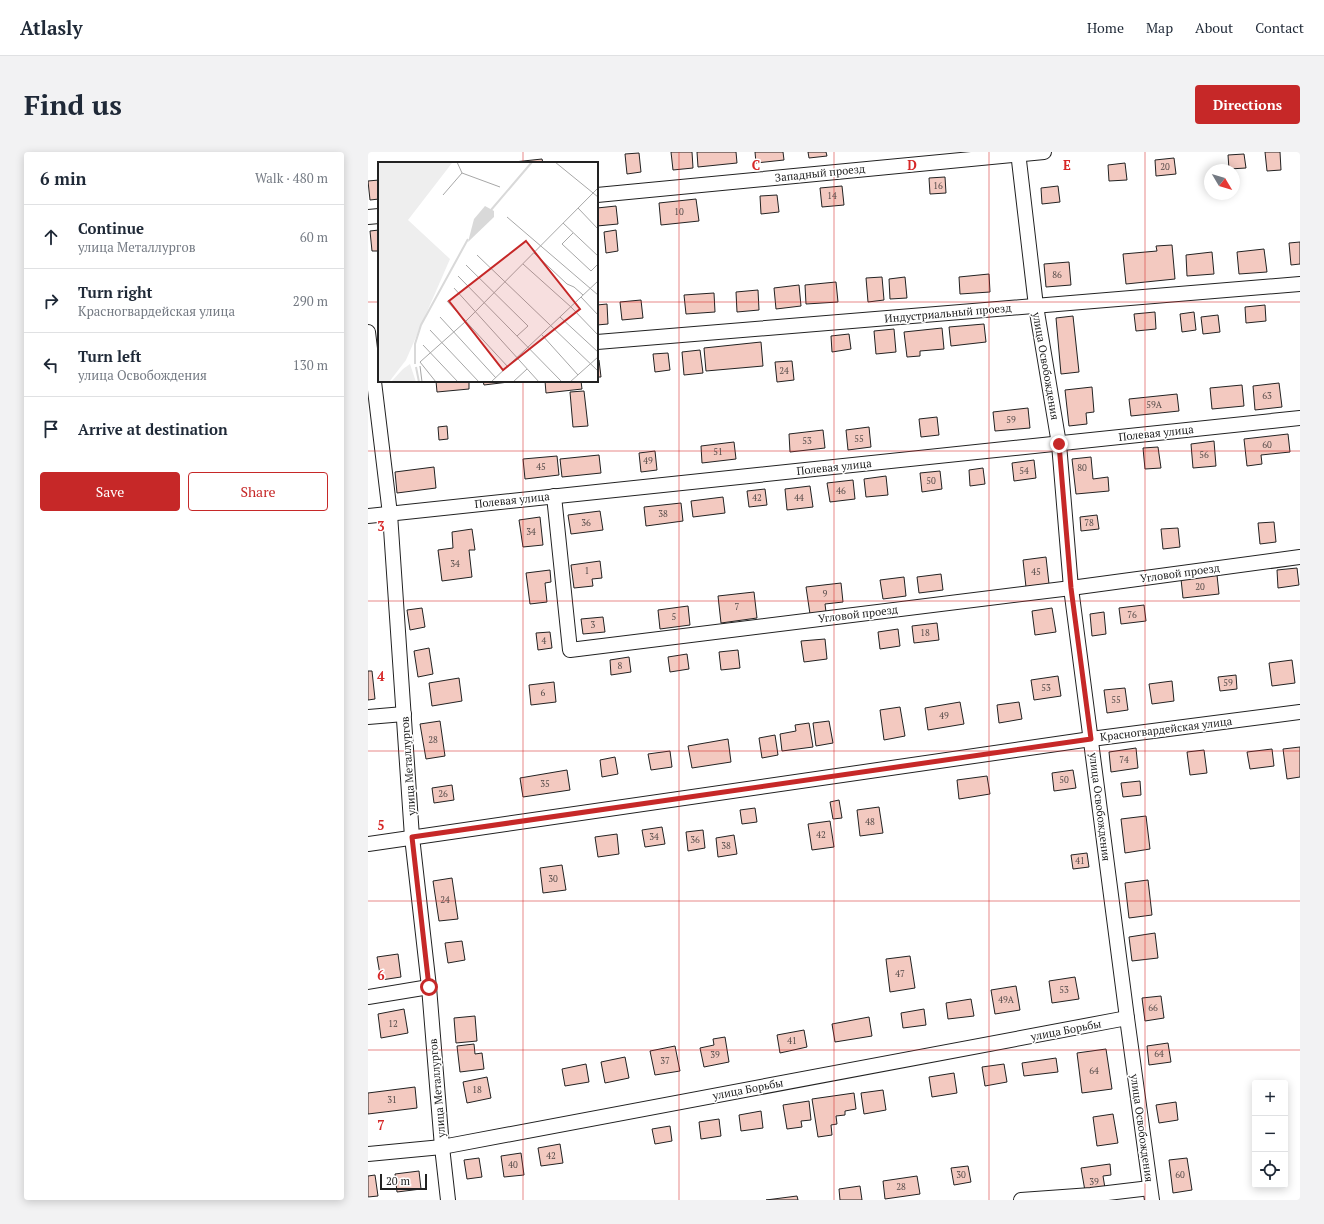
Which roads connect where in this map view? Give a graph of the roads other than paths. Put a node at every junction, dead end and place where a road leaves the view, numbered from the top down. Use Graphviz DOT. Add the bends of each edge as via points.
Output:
graph roads {
  1 [pos="1044,152"];
  2 [pos="1018,153"];
  3 [pos="598,195"];
  4 [pos="378,216"];
  5 [pos="368,217"];
  6 [pos="1300,284"];
  7 [pos="1036,306"];
  8 [pos="368,332"];
  9 [pos="598,342"];
  10 [pos="373,360"];
  11 [pos="1300,418"];
  12 [pos="1059,444"];
  13 [pos="554,496"];
  14 [pos="390,514"];
  15 [pos="368,516"];
  16 [pos="1300,557"];
  17 [pos="1071,588"];
  18 [pos="1300,712"];
  19 [pos="404,714"];
  20 [pos="368,717"];
  21 [pos="1091,739"];
  22 [pos="412,837"];
  23 [pos="368,844"];
  24 [pos="429,987"];
  25 [pos="368,997"];
  26 [pos="1127,1018"];
  27 [pos="442,1147"];
  28 [pos="368,1154"];
  29 [pos="1151,1194"];
  30 [pos="448,1200"];
  31 [pos="1021,1200"];
  1 -- 2 [label="street, Западный проезд"];
  2 -- 3 [label="street, Западный проезд"];
  2 -- 7 [label="street, улица Освобождения"];
  4 -- 5 [label="street"];
  6 -- 7 [label="street, Индустриальный проезд"];
  7 -- 9 [label="street, Индустриальный проезд"];
  7 -- 12 [label="street, улица Освобождения"];
  8 -- 10 [label="street, улица Металлургов"];
  10 -- 14 [label="street, улица Металлургов"];
  11 -- 12 [label="street, Полевая улица"];
  12 -- 13 [label="street, Полевая улица"];
  12 -- 17 [label="street, улица Освобождения"];
  13 -- 14 [label="street, Полевая улица"];
  13 -- 17 [label="street, Угловой проезд" via="570,650"];
  14 -- 15 [label="street, Полевая улица"];
  14 -- 19 [label="street, улица Металлургов"];
  16 -- 17 [label="street, Угловой проезд"];
  17 -- 21 [label="street, улица Освобождения"];
  18 -- 21 [label="street, Красногвардейская улица"];
  19 -- 20 [label="street"];
  19 -- 22 [label="street, улица Металлургов"];
  21 -- 22 [label="street, Красногвардейская улица"];
  21 -- 26 [label="street, улица Освобождения"];
  22 -- 23 [label="street, Красногвардейская улица"];
  22 -- 24 [label="street, улица Металлургов"];
  24 -- 25 [label="street"];
  24 -- 27 [label="street, улица Металлургов"];
  26 -- 27 [label="street, улица Борьбы"];
  26 -- 29 [label="street, улица Освобождения"];
  27 -- 28 [label="street, улица Борьбы"];
  27 -- 30 [label="street, улица Металлургов"];
  29 -- 31 [label="street"];
}
